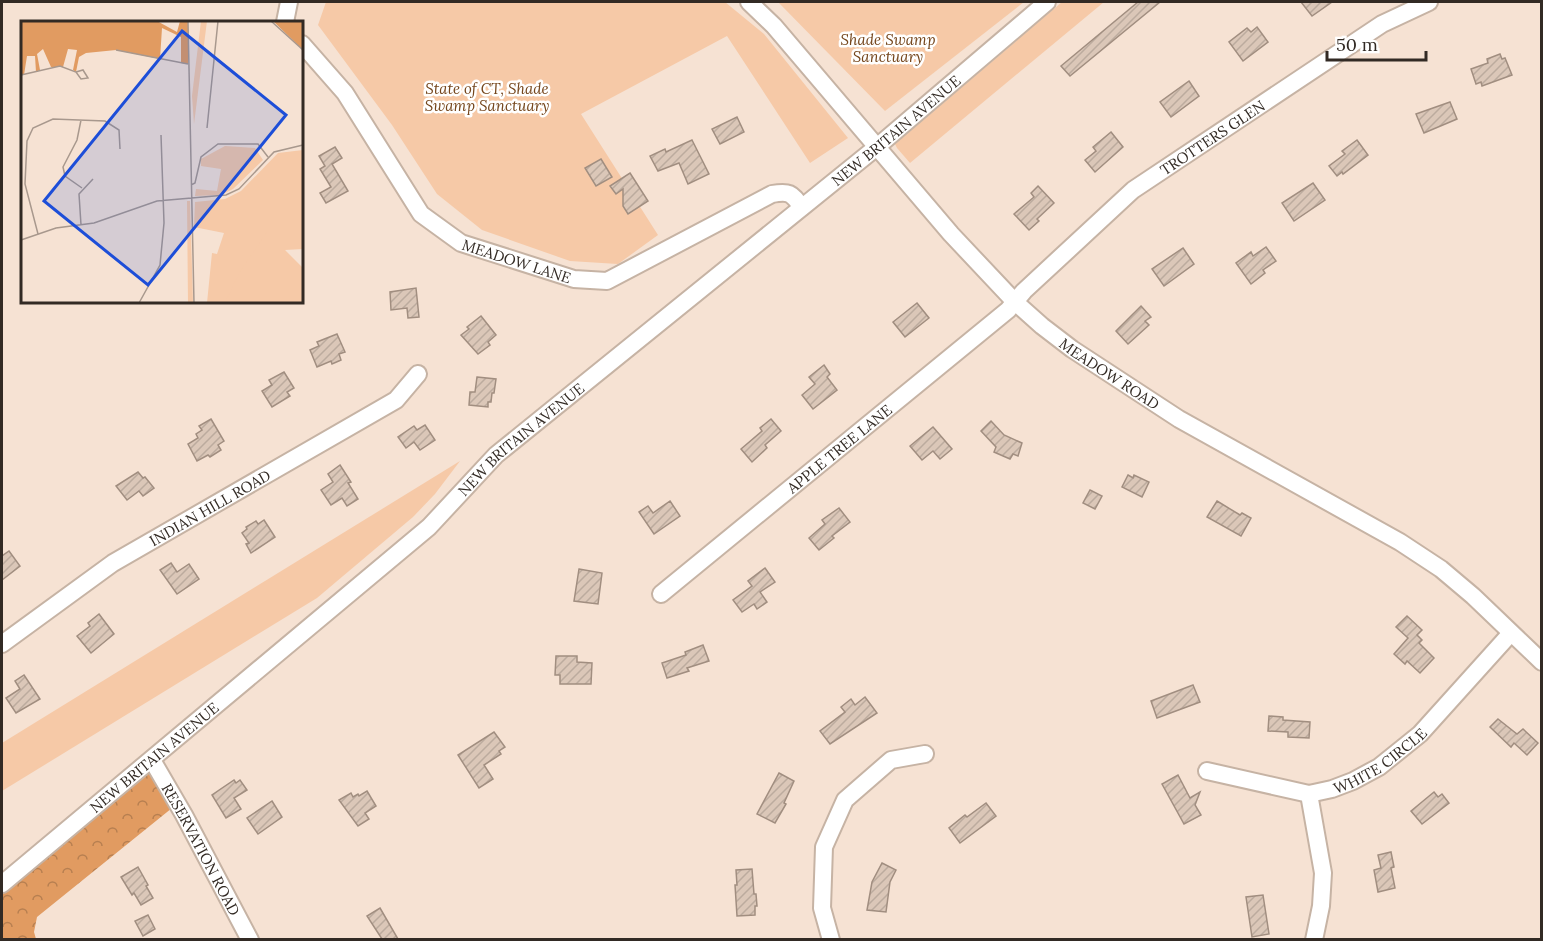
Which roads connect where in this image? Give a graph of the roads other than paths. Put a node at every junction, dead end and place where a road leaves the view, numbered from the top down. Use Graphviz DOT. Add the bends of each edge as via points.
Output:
graph roads {
  1 [pos="290,2"];
  2 [pos="749,2"];
  3 [pos="1047,2"];
  4 [pos="1430,2"];
  5 [pos="285,21"];
  6 [pos="303,45"];
  7 [pos="878,146"];
  8 [pos="802,207"];
  9 [pos="1015,302"];
  10 [pos="418,374"];
  11 [pos="661,594"];
  12 [pos="1511,633"];
  13 [pos="2,644"];
  14 [pos="1542,662"];
  15 [pos="925,754"];
  16 [pos="152,760"];
  17 [pos="1207,771"];
  18 [pos="1309,794"];
  19 [pos="2,884"];
  20 [pos="250,939"];
  21 [pos="831,939"];
  22 [pos="1314,939"];
  1 -- 5 [label="street"];
  2 -- 7 [label="street, MEADOW ROAD"];
  3 -- 7 [label="street, NEW BRITAIN AVENUE"];
  4 -- 9 [label="street, TROTTERS GLEN" via="1382,24 1133,190"];
  6 -- 8 [label="street, MEADOW LANE" via="345,93 421,214 461,243 574,279 607,281 772,194 786,192"];
  7 -- 8 [label="street, NEW BRITAIN AVENUE"];
  7 -- 9 [label="street, MEADOW ROAD" via="951,234"];
  8 -- 16 [label="street, NEW BRITAIN AVENUE" via="496,455 429,527"];
  9 -- 11 [label="street, APPLE TREE LANE"];
  9 -- 12 [label="street, MEADOW ROAD" via="1072,349 1179,419 1400,542 1441,569"];
  10 -- 13 [label="street, INDIAN HILL ROAD" via="396,400 113,563"];
  12 -- 14 [label="street, MEADOW ROAD"];
  12 -- 18 [label="street, WHITE CIRCLE" via="1402,750 1353,781"];
  15 -- 21 [label="street" via="891,760 845,800 824,847 822,908"];
  16 -- 19 [label="street, NEW BRITAIN AVENUE"];
  16 -- 20 [label="street, RESERVATION ROAD"];
  17 -- 18 [label="street, WHITE CIRCLE"];
  18 -- 22 [label="street" via="1323,873"];
}
